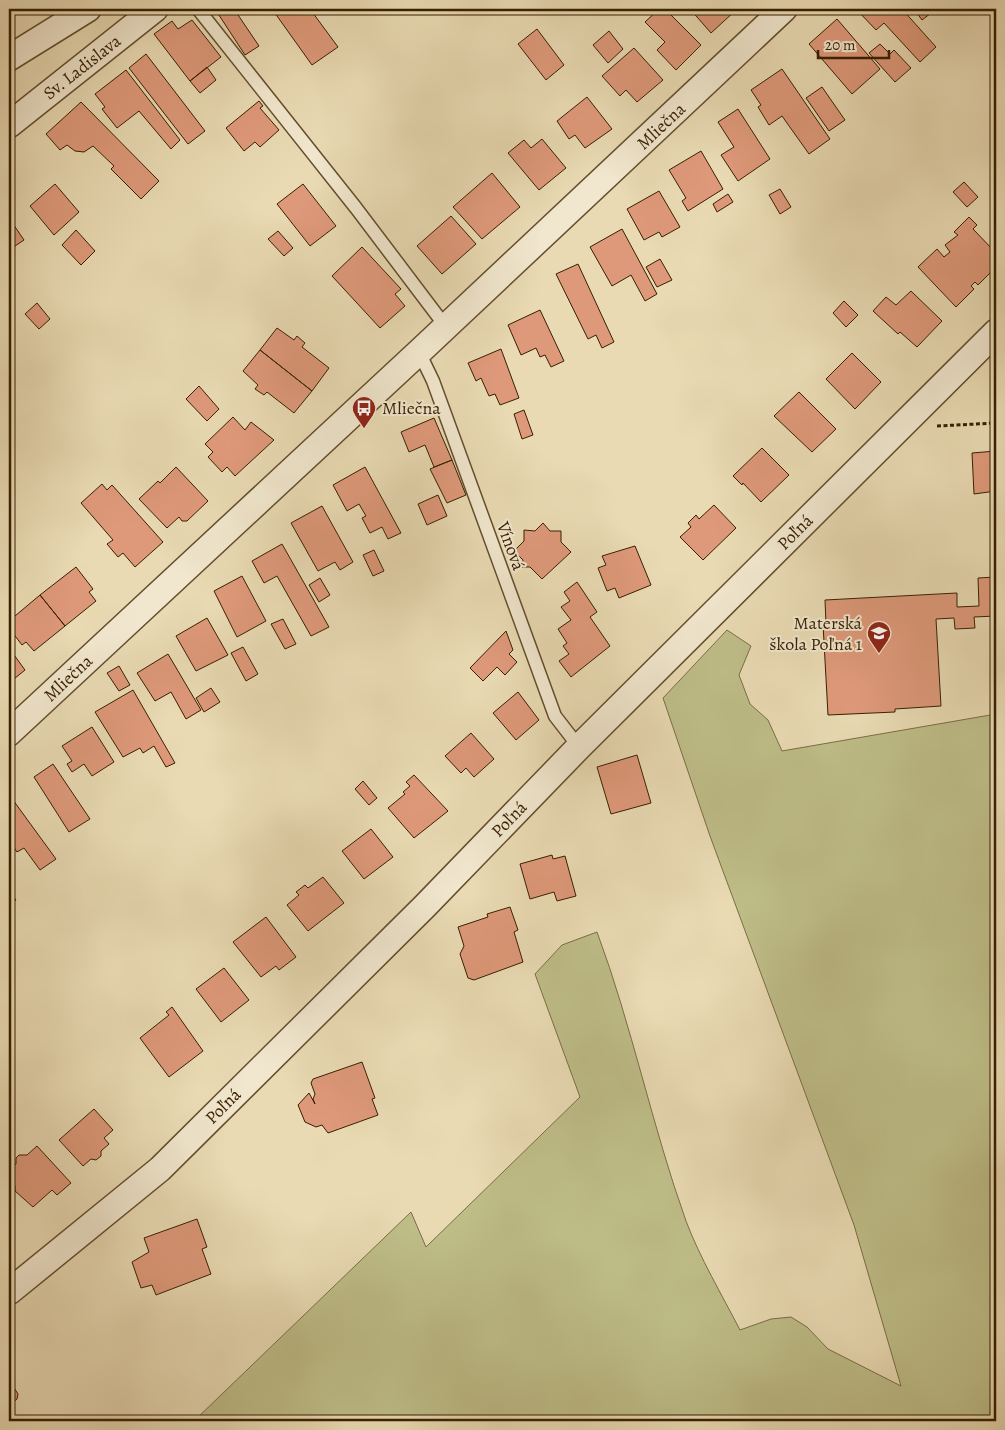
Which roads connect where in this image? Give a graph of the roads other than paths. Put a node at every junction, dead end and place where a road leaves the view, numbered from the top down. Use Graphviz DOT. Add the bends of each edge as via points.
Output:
graph roads {
  1 [pos="88,9"];
  2 [pos="155,9"];
  3 [pos="198,9"];
  4 [pos="784,9"];
  5 [pos="9,58"];
  6 [pos="9,125"];
  7 [pos="446,327"];
  8 [pos="996,332"];
  9 [pos="419,352"];
  10 [pos="9,732"];
  11 [pos="579,747"];
  12 [pos="9,1292"];
  1 -- 5 [label="street"];
  2 -- 6 [label="street, Sv. Ladislava"];
  3 -- 7 [label="lane"];
  4 -- 7 [label="street, Mliečna"];
  7 -- 9 [label="street, Mliečna"];
  8 -- 11 [label="street, Poľná"];
  9 -- 10 [label="street, Mliečna"];
  9 -- 11 [label="lane, Vínová" via="555,716"];
  11 -- 12 [label="street, Poľná" via="426,906 160,1169"];
}
